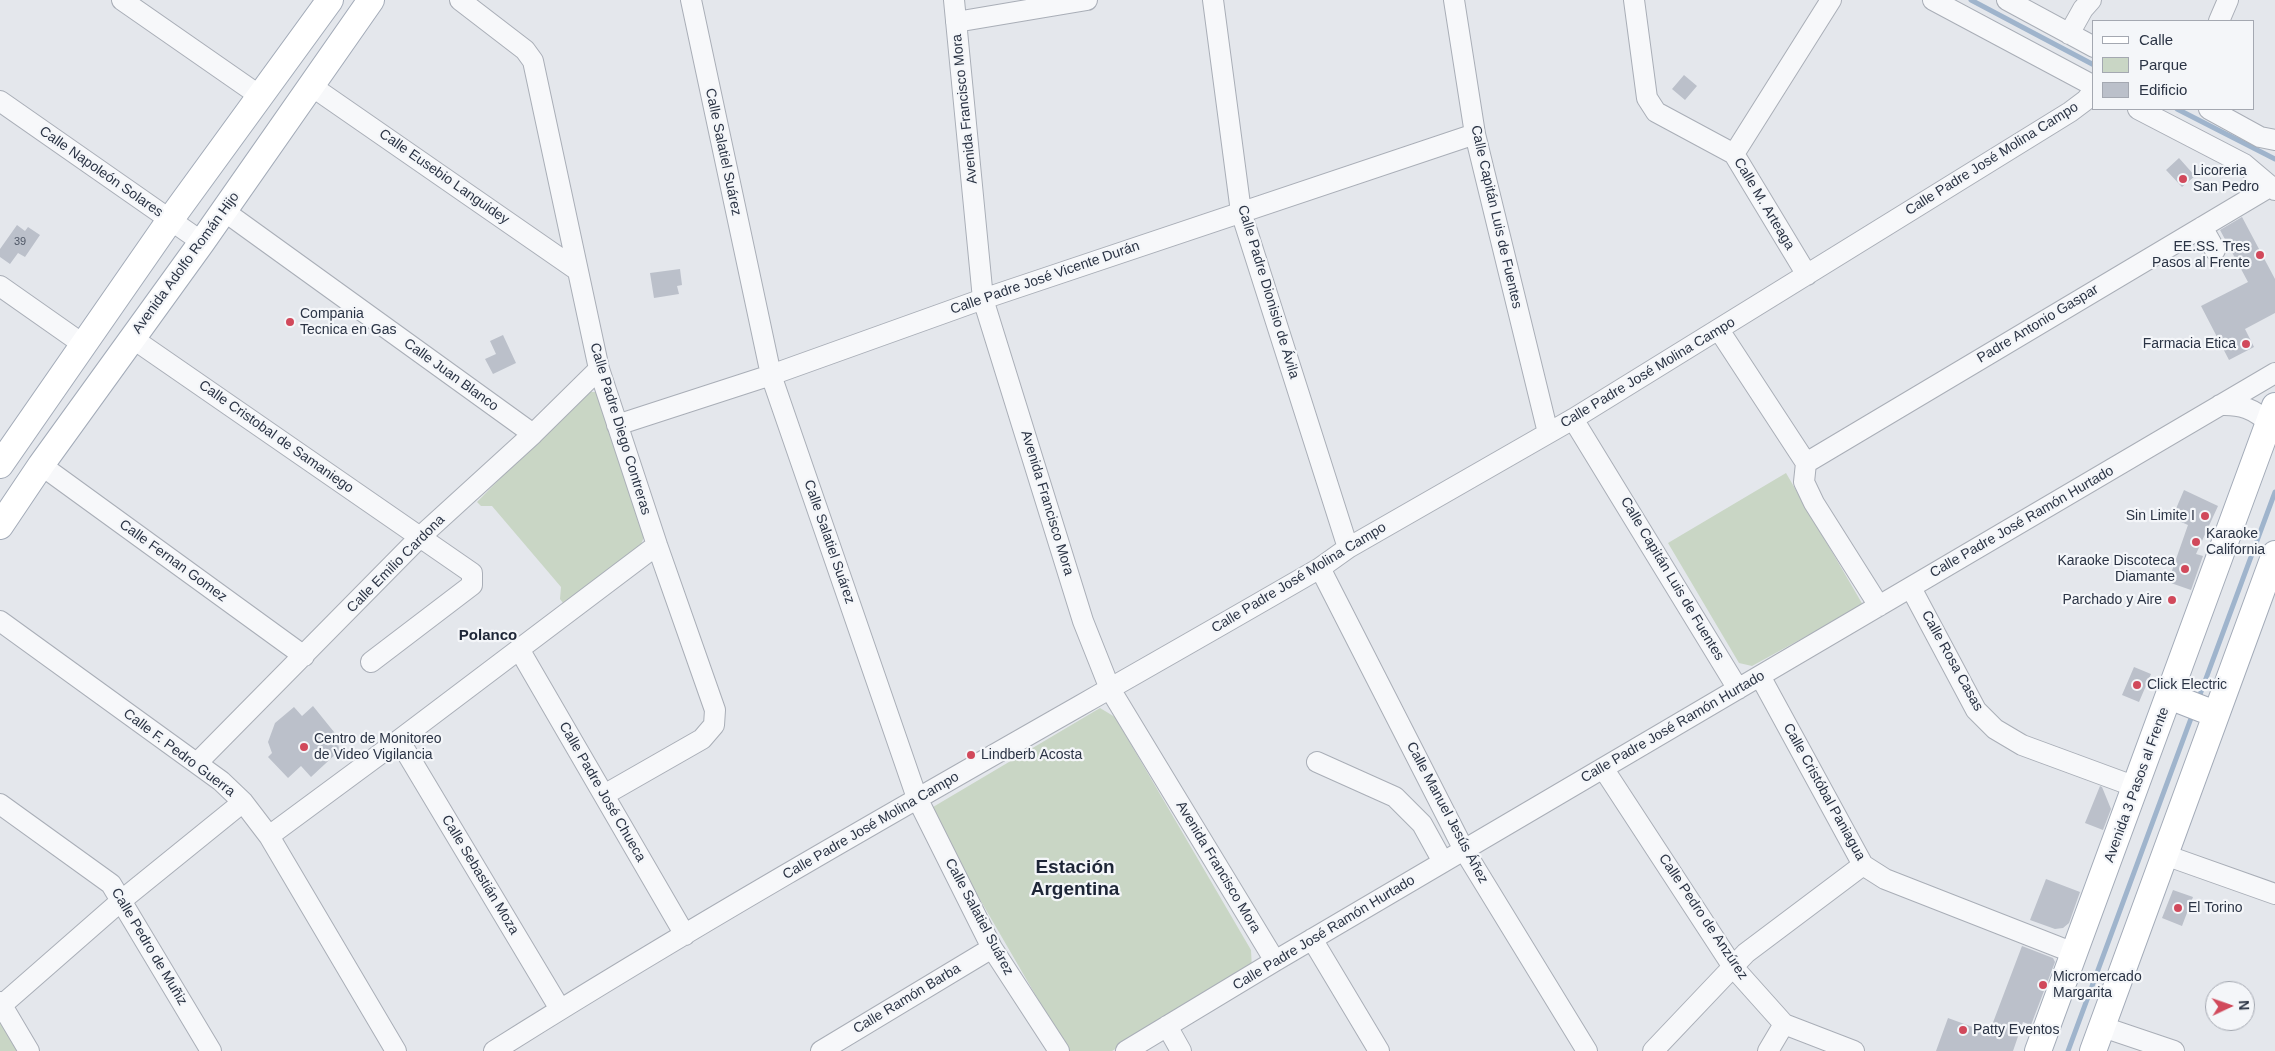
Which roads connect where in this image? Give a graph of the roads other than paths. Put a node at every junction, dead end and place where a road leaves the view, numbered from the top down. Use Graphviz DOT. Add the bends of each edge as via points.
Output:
graph roads {
  1 [pos="122,0"];
  2 [pos="330,0"];
  3 [pos="371,0"];
  4 [pos="460,0"];
  5 [pos="691,0"];
  6 [pos="954,0"];
  7 [pos="1087,0"];
  8 [pos="1213,0"];
  9 [pos="1454,0"];
  10 [pos="1634,0"];
  11 [pos="1831,0"];
  12 [pos="1933,0"];
  13 [pos="2007,0"];
  14 [pos="2091,0"];
  15 [pos="2228,0"];
  16 [pos="2218,20"];
  17 [pos="956,22"];
  18 [pos="2069,34"];
  19 [pos="2092,46"];
  20 [pos="310,85"];
  21 [pos="2092,85"];
  22 [pos="2092,92"];
  23 [pos="260,96"];
  24 [pos="0,101"];
  25 [pos="2140,110"];
  26 [pos="2211,110"];
  27 [pos="1475,134"];
  28 [pos="2275,140"];
  29 [pos="1734,154"];
  30 [pos="2273,188"];
  31 [pos="224,211"];
  32 [pos="1241,212"];
  33 [pos="170,220"];
  34 [pos="2202,227"];
  35 [pos="202,242"];
  36 [pos="2215,250"];
  37 [pos="577,270"];
  38 [pos="1807,275"];
  39 [pos="0,286"];
  40 [pos="983,299"];
  41 [pos="1719,330"];
  42 [pos="132,338"];
  43 [pos="84,345"];
  44 [pos="599,369"];
  45 [pos="2275,373"];
  46 [pos="771,374"];
  47 [pos="2220,405"];
  48 [pos="2272,414"];
  49 [pos="1573,419"];
  50 [pos="617,425"];
  51 [pos="1548,433"];
  52 [pos="533,434"];
  53 [pos="1806,463"];
  54 [pos="0,465"];
  55 [pos="41,465"];
  56 [pos="0,526"];
  57 [pos="420,537"];
  58 [pos="656,545"];
  59 [pos="1348,548"];
  60 [pos="2275,554"];
  61 [pos="1320,568"];
  62 [pos="1911,588"];
  63 [pos="1879,606"];
  64 [pos="0,621"];
  65 [pos="519,649"];
  66 [pos="304,656"];
  67 [pos="371,662"];
  68 [pos="1760,676"];
  69 [pos="1110,689"];
  70 [pos="1738,689"];
  71 [pos="2191,705"];
  72 [pos="399,740"];
  73 [pos="1316,762"];
  74 [pos="197,763"];
  75 [pos="1603,768"];
  76 [pos="2136,787"];
  77 [pos="604,795"];
  78 [pos="917,798"];
  79 [pos="243,802"];
  80 [pos="0,804"];
  81 [pos="269,836"];
  82 [pos="1464,850"];
  83 [pos="2165,855"];
  84 [pos="1443,862"];
  85 [pos="1863,865"];
  86 [pos="2275,894"];
  87 [pos="122,900"];
  88 [pos="686,935"];
  89 [pos="1312,939"];
  90 [pos="992,948"];
  91 [pos="2074,953"];
  92 [pos="1275,961"];
  93 [pos="1733,967"];
  94 [pos="1,1004"];
  95 [pos="560,1010"];
  96 [pos="1784,1024"];
  97 [pos="1167,1026"];
  98 [pos="2103,1027"];
  99 [pos="29,1051"];
  100 [pos="211,1051"];
  101 [pos="396,1051"];
  102 [pos="494,1051"];
  103 [pos="821,1051"];
  104 [pos="1059,1051"];
  105 [pos="1126,1051"];
  106 [pos="1181,1051"];
  107 [pos="1379,1051"];
  108 [pos="1587,1051"];
  109 [pos="1653,1051"];
  110 [pos="1768,1051"];
  111 [pos="1854,1051"];
  112 [pos="2038,1051"];
  113 [pos="2093,1051"];
  114 [pos="2174,1051"];
  1 -- 23 [label="street"];
  2 -- 23 [label="main road"];
  3 -- 20 [label="main road, Avenida Adolfo Román Hijo"];
  4 -- 37 [label="street, Calle Padre Diego Contreras" via="525,50 533,61"];
  5 -- 46 [label="street, Calle Salatiel Suárez"];
  6 -- 17 [label="street, Avenida Francisco Mora"];
  7 -- 17 [label="street"];
  8 -- 32 [label="street, Calle Padre Dionisio de Ávila"];
  9 -- 27 [label="street, Calle Capitán Luis de Fuentes"];
  10 -- 29 [label="street, Calle M. Arteaga" via="1647,98 1656,112"];
  11 -- 29 [label="street"];
  12 -- 21 [label="street"];
  13 -- 18 [label="street"];
  14 -- 18 [label="street"];
  15 -- 16 [label="street"];
  17 -- 40 [label="street, Avenida Francisco Mora"];
  18 -- 19 [label="street"];
  20 -- 31 [label="main road, Avenida Adolfo Román Hijo"];
  20 -- 37 [label="street, Calle Eusebio Languidey"];
  22 -- 38 [label="street, Calle Padre José Molina Campo" via="2070,112"];
  23 -- 33 [label="main road"];
  24 -- 33 [label="street, Calle Napoleón Solares"];
  25 -- 30 [label="street" via="2244,164"];
  26 -- 28 [label="street" via="2260,137"];
  27 -- 32 [label="street, Calle Padre José Vicente Durán"];
  27 -- 51 [label="street, Calle Capitán Luis de Fuentes"];
  29 -- 38 [label="street, Calle M. Arteaga"];
  30 -- 34 [label="street, Padre Antonio Gaspar"];
  31 -- 35 [label="main road, Avenida Adolfo Román Hijo"];
  31 -- 52 [label="street, Calle Juan Blanco"];
  32 -- 40 [label="street, Calle Padre José Vicente Durán"];
  32 -- 59 [label="street, Calle Padre Dionisio de Ávila"];
  33 -- 35 [label="street, Calle Napoleón Solares"];
  33 -- 43 [label="main road"];
  34 -- 36 [label="street"];
  34 -- 53 [label="street, Padre Antonio Gaspar"];
  35 -- 42 [label="main road, Avenida Adolfo Román Hijo"];
  37 -- 44 [label="street, Calle Padre Diego Contreras"];
  38 -- 41 [label="street, Calle Padre José Molina Campo"];
  39 -- 43 [label="street"];
  40 -- 46 [label="street, Calle Padre José Vicente Durán"];
  40 -- 69 [label="street, Avenida Francisco Mora" via="1083,621"];
  41 -- 49 [label="street, Calle Padre José Molina Campo"];
  41 -- 53 [label="street"];
  42 -- 55 [label="main road, Avenida Adolfo Román Hijo"];
  42 -- 57 [label="street, Calle Cristobal de Samaniego"];
  43 -- 54 [label="main road"];
  44 -- 50 [label="street, Calle Padre Diego Contreras"];
  44 -- 52 [label="street, Calle Emilio Cardona"];
  45 -- 47 [label="street, Calle Padre José Ramón Hurtado"];
  46 -- 50 [label="street, Calle Padre José Vicente Durán"];
  46 -- 78 [label="street, Calle Salatiel Suárez"];
  47 -- 48 [label="street" via="2247,407 2259,413"];
  47 -- 62 [label="street, Calle Padre José Ramón Hurtado"];
  48 -- 71 [label="main road, Avenida 3 Pasos al Frente"];
  49 -- 51 [label="street, Calle Padre José Molina Campo"];
  49 -- 70 [label="street, Calle Capitán Luis de Fuentes"];
  50 -- 58 [label="street, Calle Padre Diego Contreras"];
  51 -- 59 [label="street, Calle Padre José Molina Campo"];
  52 -- 57 [label="street, Calle Emilio Cardona"];
  53 -- 63 [label="street" via="1804,482 1814,503"];
  55 -- 56 [label="main road, Avenida Adolfo Román Hijo"];
  55 -- 66 [label="street, Calle Fernan Gomez"];
  57 -- 66 [label="street, Calle Emilio Cardona"];
  57 -- 67 [label="street, Calle Cristobal de Samaniego" via="472,573 472,585"];
  58 -- 65 [label="street"];
  58 -- 77 [label="street, Calle Padre Diego Contreras" via="715,710 714,725 702,739"];
  59 -- 61 [label="street, Calle Padre José Molina Campo"];
  60 -- 71 [label="main road, Avenida 3 Pasos al Frente"];
  61 -- 69 [label="street, Calle Padre José Molina Campo"];
  61 -- 82 [label="street, Calle Manuel Jesús Áñez"];
  62 -- 63 [label="street, Calle Padre José Ramón Hurtado"];
  62 -- 76 [label="street, Calle Rosa Casas" via="1976,710 1995,729 2022,745"];
  63 -- 68 [label="street, Calle Padre José Ramón Hurtado"];
  64 -- 74 [label="street, Calle F. Pedro Guerra"];
  65 -- 72 [label="street"];
  65 -- 77 [label="street, Calle Padre José Chueca"];
  66 -- 74 [label="street, Calle Emilio Cardona"];
  68 -- 70 [label="street, Calle Padre José Ramón Hurtado"];
  68 -- 85 [label="street, Calle Cristóbal Paniagua"];
  69 -- 78 [label="street, Calle Padre José Molina Campo"];
  69 -- 92 [label="street, Avenida Francisco Mora"];
  70 -- 75 [label="street, Calle Padre José Ramón Hurtado"];
  71 -- 76 [label="main road, Avenida 3 Pasos al Frente"];
  71 -- 83 [label="main road, Avenida 3 Pasos al Frente"];
  72 -- 81 [label="street"];
  72 -- 95 [label="street, Calle Sebastián Moza"];
  73 -- 84 [label="street" via="1395,797 1422,824"];
  74 -- 79 [label="street, Calle F. Pedro Guerra"];
  75 -- 82 [label="street, Calle Padre José Ramón Hurtado"];
  75 -- 93 [label="street, Calle Pedro de Anzúrez"];
  76 -- 91 [label="main road, Avenida 3 Pasos al Frente"];
  77 -- 88 [label="street, Calle Padre José Chueca"];
  78 -- 88 [label="street, Calle Padre José Molina Campo"];
  78 -- 90 [label="street, Calle Salatiel Suárez"];
  79 -- 81 [label="street, Calle F. Pedro Guerra"];
  79 -- 87 [label="street"];
  80 -- 87 [label="street, Calle Pedro de Muñiz" via="96,872 111,884"];
  81 -- 101 [label="street, Calle F. Pedro Guerra"];
  82 -- 84 [label="street, Calle Padre José Ramón Hurtado"];
  82 -- 108 [label="street, Calle Manuel Jesús Áñez"];
  83 -- 86 [label="street"];
  83 -- 98 [label="main road, Avenida 3 Pasos al Frente"];
  84 -- 89 [label="street, Calle Padre José Ramón Hurtado"];
  85 -- 91 [label="street, Calle Cristóbal Paniagua" via="1885,879"];
  85 -- 93 [label="street" via="1746,953"];
  87 -- 94 [label="street"];
  87 -- 100 [label="street, Calle Pedro de Muñiz"];
  88 -- 95 [label="street, Calle Padre José Molina Campo"];
  89 -- 92 [label="street, Calle Padre José Ramón Hurtado"];
  89 -- 107 [label="street"];
  90 -- 103 [label="street, Calle Ramón Barba"];
  90 -- 104 [label="street, Calle Salatiel Suárez"];
  91 -- 112 [label="main road, Avenida 3 Pasos al Frente"];
  92 -- 97 [label="street, Calle Padre José Ramón Hurtado"];
  93 -- 96 [label="street, Calle Pedro de Anzúrez"];
  93 -- 109 [label="street"];
  94 -- 99 [label="street"];
  95 -- 102 [label="street, Calle Padre José Molina Campo"];
  96 -- 110 [label="street"];
  96 -- 111 [label="street, Calle Pedro de Anzúrez"];
  97 -- 105 [label="street, Calle Padre José Ramón Hurtado"];
  97 -- 106 [label="street"];
  98 -- 113 [label="main road, Avenida 3 Pasos al Frente"];
  98 -- 114 [label="street"];
}
